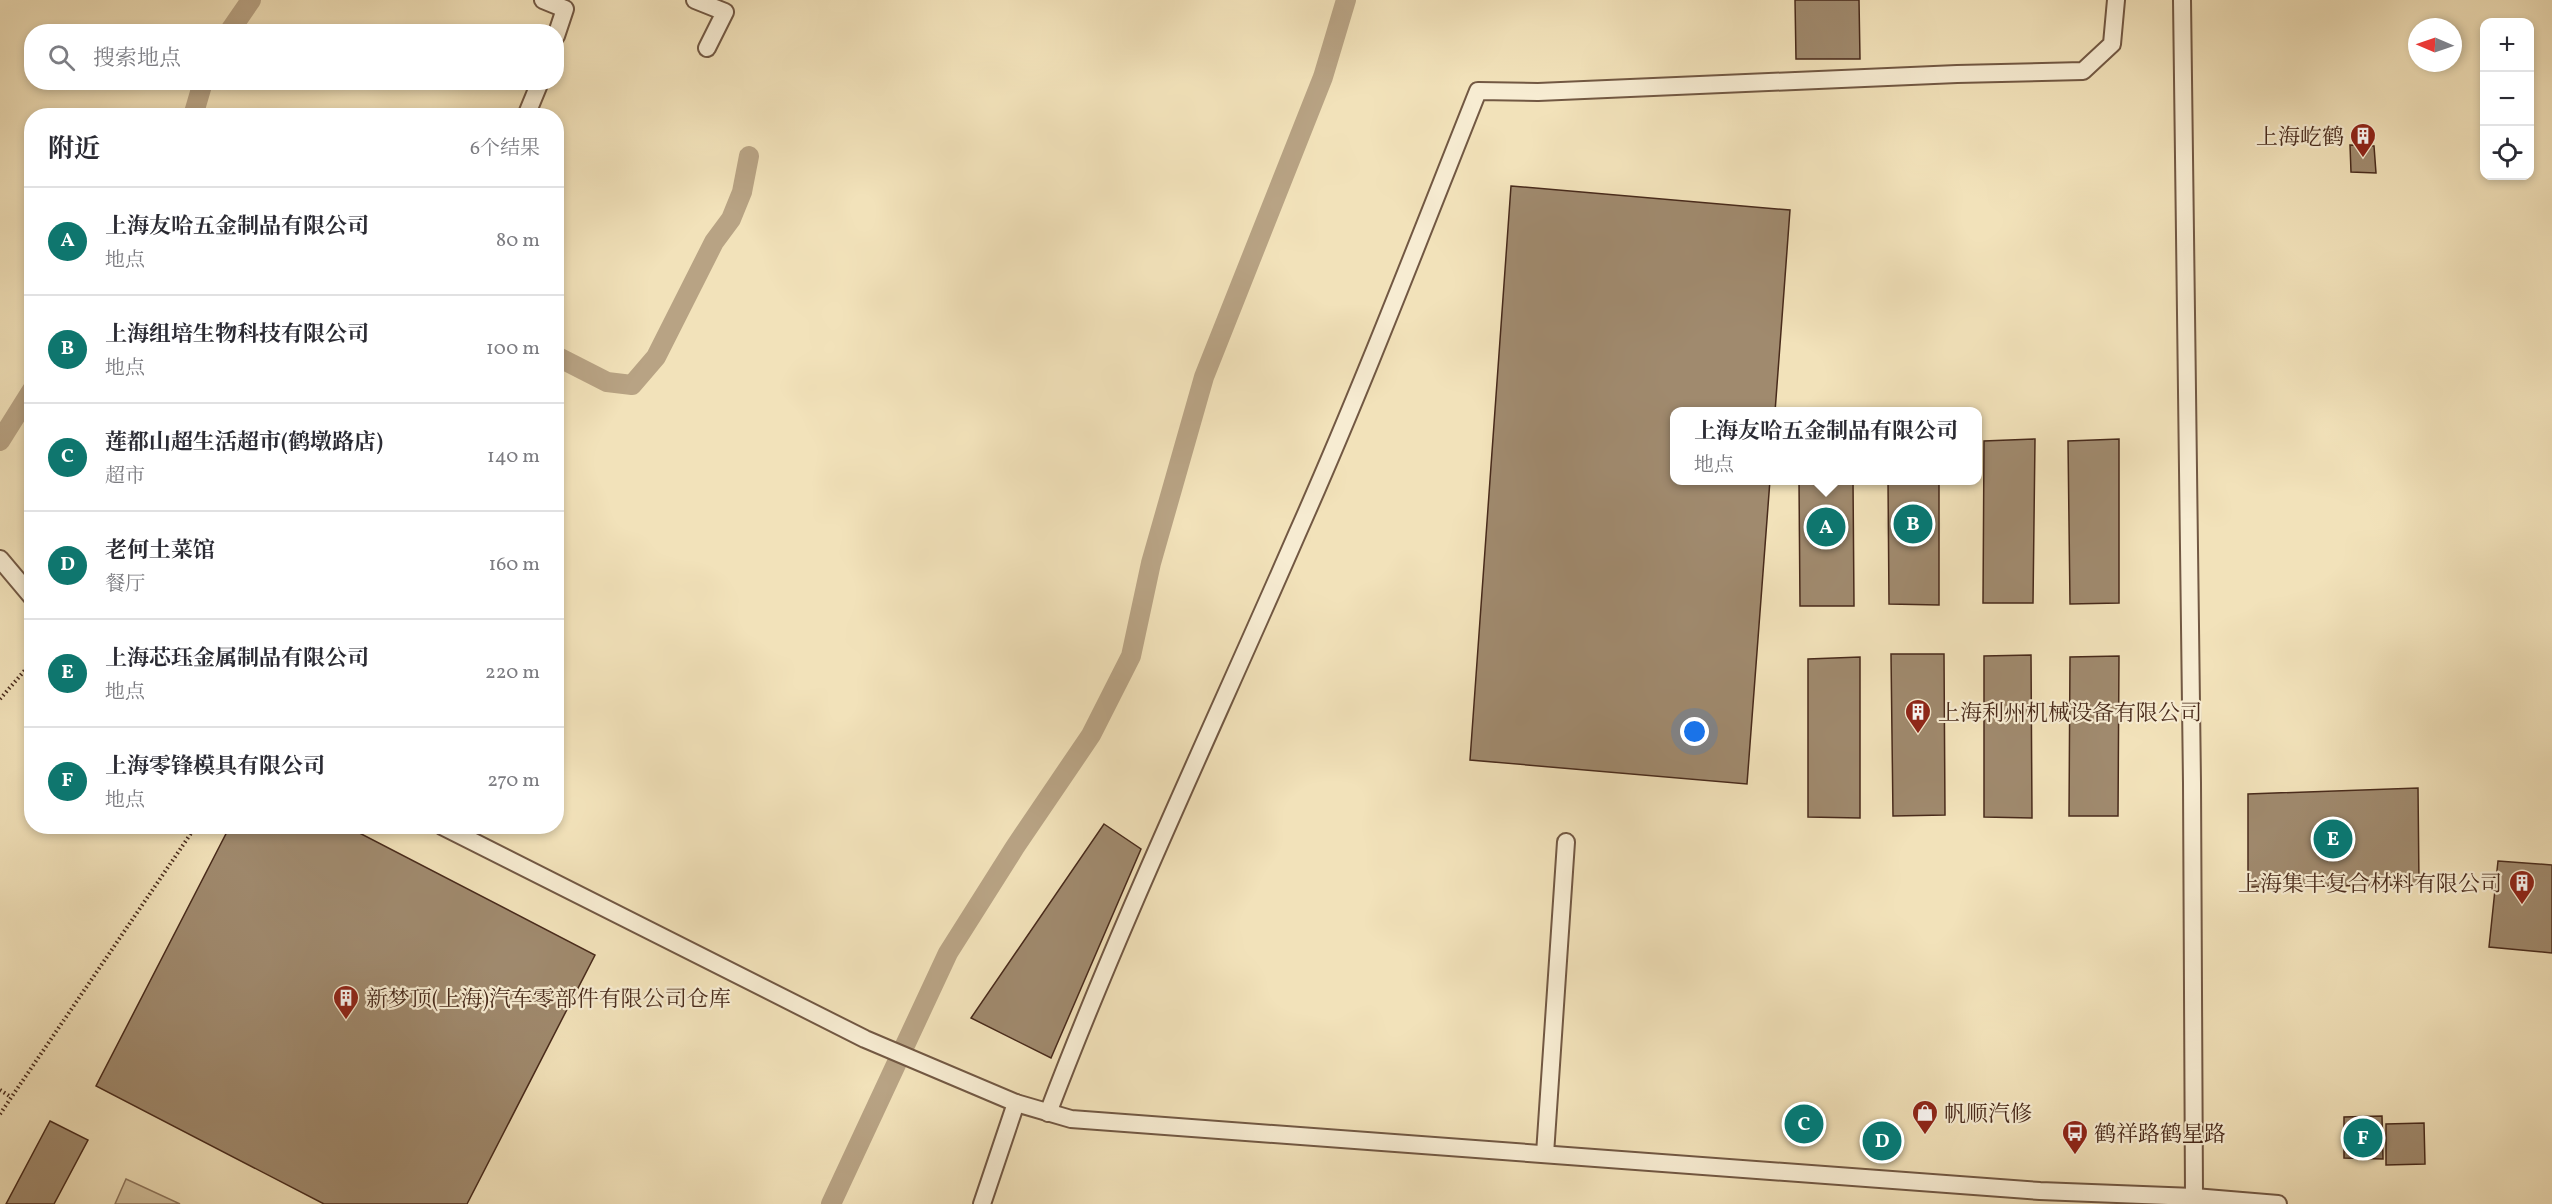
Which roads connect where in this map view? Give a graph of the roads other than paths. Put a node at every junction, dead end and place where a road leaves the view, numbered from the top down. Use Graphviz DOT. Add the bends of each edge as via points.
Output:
graph roads {
  1 [pos="543,0"];
  2 [pos="695,0"];
  3 [pos="2116,0"];
  4 [pos="2182,0"];
  5 [pos="567,5"];
  6 [pos="560,24"];
  7 [pos="707,48"];
  8 [pos="537,90"];
  9 [pos="529,108"];
  10 [pos="0,559"];
  11 [pos="24,588"];
  12 [pos="458,834"];
  13 [pos="1566,842"];
  14 [pos="1016,1103"];
  15 [pos="1048,1113"];
  16 [pos="1545,1154"];
  17 [pos="2194,1197"];
  18 [pos="982,1204"];
  19 [pos="2278,1204"];
  1 -- 5 [label="street"];
  2 -- 7 [label="street" via="725,12"];
  3 -- 15 [label="street" via="2112,44 2083,71 1478,91 1298,534 1106,966"];
  4 -- 17 [label="street"];
  5 -- 6 [label="street"];
  8 -- 9 [label="street"];
  10 -- 11 [label="street"];
  12 -- 14 [label="street" via="865,1039"];
  13 -- 16 [label="street"];
  14 -- 15 [label="street"];
  14 -- 18 [label="street"];
  15 -- 16 [label="street" via="1131,1125"];
  16 -- 17 [label="street" via="2040,1191"];
  17 -- 19 [label="street"];
}
